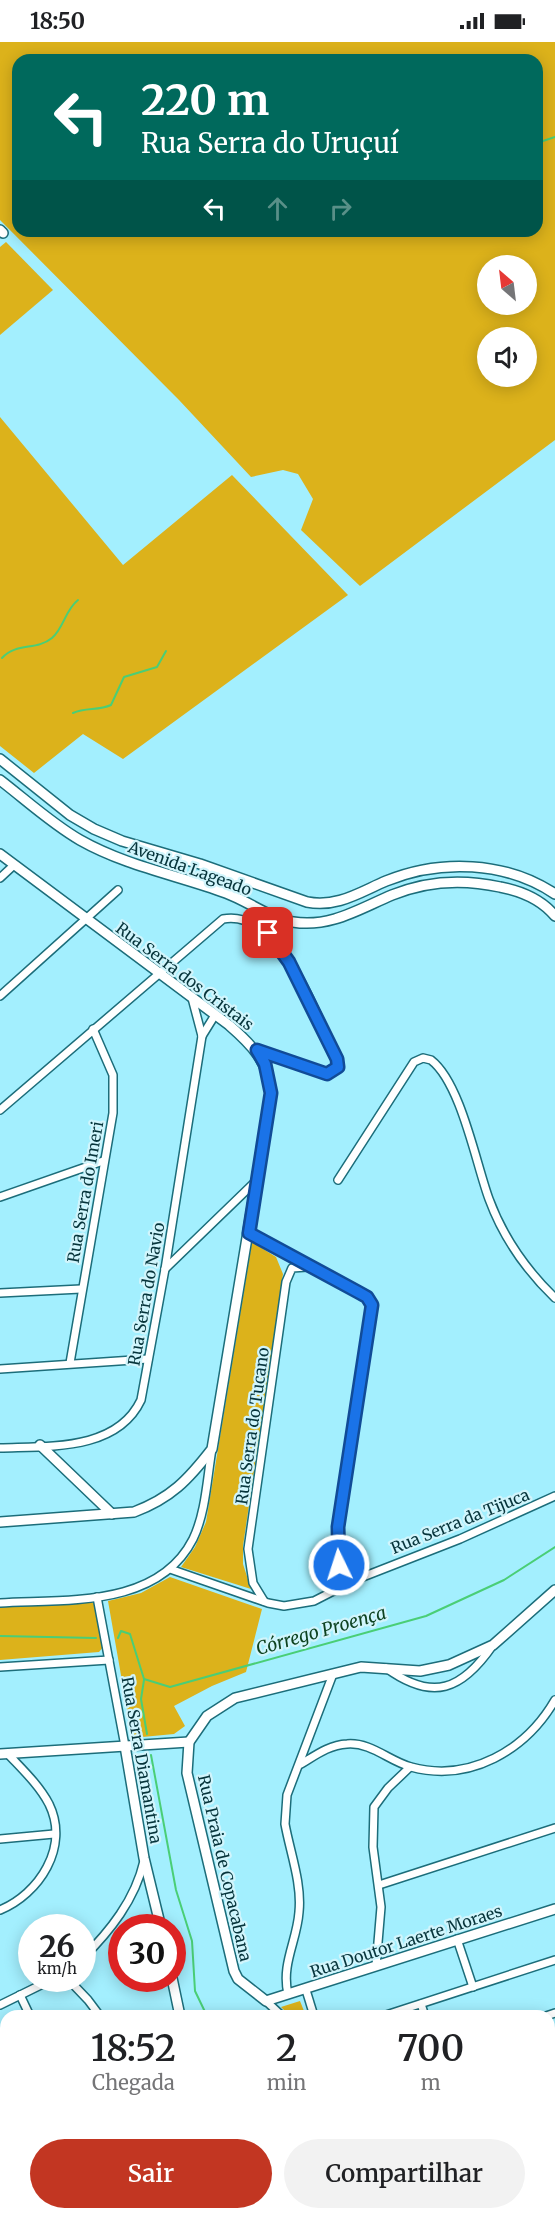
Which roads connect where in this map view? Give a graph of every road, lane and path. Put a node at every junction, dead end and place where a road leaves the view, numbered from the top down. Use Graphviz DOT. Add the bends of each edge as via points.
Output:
graph roads {
  1 [pos="0,759"];
  2 [pos="0,780"];
  3 [pos="0,854"];
  4 [pos="14,865"];
  5 [pos="0,878"];
  6 [pos="118,890"];
  7 [pos="555,894"];
  8 [pos="555,916"];
  9 [pos="86,919"];
  10 [pos="158,973"];
  11 [pos="0,996"];
  12 [pos="192,998"];
  13 [pos="215,1015"];
  14 [pos="93,1029"];
  15 [pos="202,1036"];
  16 [pos="257,1050"];
  17 [pos="0,1110"];
  18 [pos="103,1161"];
  19 [pos="258,1179"];
  20 [pos="338,1180"];
  21 [pos="0,1197"];
  22 [pos="249,1233"];
  23 [pos="307,1267"];
  24 [pos="165,1269"];
  25 [pos="81,1289"];
  26 [pos="0,1293"];
  27 [pos="555,1298"];
  28 [pos="148,1359"];
  29 [pos="69,1363"];
  30 [pos="0,1369"];
  31 [pos="40,1445"];
  32 [pos="0,1448"];
  33 [pos="212,1449"];
  34 [pos="555,1496"];
  35 [pos="112,1514"];
  36 [pos="0,1522"];
  37 [pos="170,1569"];
  38 [pos="343,1586"];
  39 [pos="555,1590"];
  40 [pos="97,1597"];
  41 [pos="264,1601"];
  42 [pos="0,1603"];
  43 [pos="493,1645"];
  44 [pos="109,1660"];
  45 [pos="0,1667"];
  46 [pos="386,1668"];
  47 [pos="333,1674"];
  48 [pos="555,1700"];
  49 [pos="189,1742"];
  50 [pos="125,1746"];
  51 [pos="4,1754"];
  52 [pos="300,1764"];
  53 [pos="410,1767"];
  54 [pos="555,1828"];
  55 [pos="54,1834"];
  56 [pos="0,1839"];
  57 [pos="144,1858"];
  58 [pos="379,1885"];
  59 [pos="555,1909"];
  60 [pos="0,1910"];
  61 [pos="158,1914"];
  62 [pos="457,1939"];
  63 [pos="96,1943"];
  64 [pos="555,1960"];
  65 [pos="376,1966"];
  66 [pos="473,1987"];
  67 [pos="306,1990"];
  68 [pos="26,1992"];
  69 [pos="80,1992"];
  70 [pos="175,1992"];
  71 [pos="288,1994"];
  72 [pos="20,1995"];
  73 [pos="266,2001"];
  74 [pos="421,2004"];
  75 [pos="0,2005"];
  76 [pos="27,2010"];
  77 [pos="96,2010"];
  78 [pos="179,2010"];
  79 [pos="276,2010"];
  80 [pos="312,2010"];
  81 [pos="402,2010"];
  82 [pos="423,2010"];
  1 -- 7 [label="street, Avenida Lageado" via="70,815 94,829 307,902 344,900 406,874 442,867 509,872"];
  2 -- 8 [label="street, Avenida Lageado" via="63,829 99,849 229,894 291,921 326,922 410,890 461,882 515,890"];
  3 -- 4 [label="street, Rua Serra dos Cristais"];
  4 -- 5 [label="street"];
  4 -- 9 [label="street, Rua Serra dos Cristais"];
  6 -- 9 [label="street"];
  9 -- 10 [label="street, Rua Serra dos Cristais"];
  9 -- 11 [label="street"];
  10 -- 12 [label="street, Rua Serra dos Cristais"];
  10 -- 14 [label="street"];
  10 -- 16 [label="street" via="223,919 245,920 268,933 289,962 338,1067 327,1074"];
  12 -- 13 [label="street, Rua Serra dos Cristais"];
  12 -- 15 [label="street, Rua Serra do Navio"];
  13 -- 15 [label="street, Rua Serra do Navio"];
  13 -- 16 [label="street, Rua Serra dos Cristais"];
  14 -- 17 [label="street"];
  14 -- 18 [label="street, Rua Serra do Imeri" via="113,1075 113,1113"];
  15 -- 24 [label="street, Rua Serra do Navio"];
  16 -- 19 [label="street, Rua Serra dos Cristais" via="265,1064 271,1093"];
  18 -- 21 [label="street"];
  18 -- 25 [label="street, Rua Serra do Imeri"];
  19 -- 22 [label="street, Rua Serra dos Cristais"];
  19 -- 24 [label="street"];
  20 -- 27 [label="street" via="414,1062 431,1060 464,1117 484,1186 504,1233"];
  22 -- 23 [label="street" via="301,1259"];
  22 -- 33 [label="street, Rua Serra dos Cristais"];
  23 -- 38 [label="street" via="367,1297 372,1305 338,1527"];
  23 -- 41 [label="street, Rua Serra do Tucano" via="292,1268 286,1282 248,1549 253,1583"];
  24 -- 28 [label="street, Rua Serra do Navio"];
  25 -- 26 [label="street"];
  25 -- 29 [label="street, Rua Serra do Imeri"];
  28 -- 29 [label="street"];
  28 -- 31 [label="street, Rua Serra do Navio" via="141,1400 135,1413 121,1426 87,1441"];
  29 -- 30 [label="street"];
  31 -- 32 [label="street, Rua Serra do Navio"];
  31 -- 35 [label="street"];
  33 -- 35 [label="street" via="177,1490 134,1512"];
  33 -- 37 [label="street" via="193,1538"];
  34 -- 38 [label="street, Rua Serra da Tijuca"];
  35 -- 36 [label="street"];
  37 -- 40 [label="street" via="130,1591"];
  37 -- 41 [label="street, Rua Serra da Tijuca"];
  38 -- 41 [label="street, Rua Serra da Tijuca" via="305,1604 284,1606"];
  39 -- 43 [label="street"];
  40 -- 42 [label="street"];
  40 -- 44 [label="street, Rua Serra Diamantina"];
  43 -- 46 [label="street" via="435,1669"];
  43 -- 46 [label="street" via="465,1679 441,1688 423,1688"];
  44 -- 45 [label="street"];
  44 -- 50 [label="street, Rua Serra Diamantina"];
  46 -- 47 [label="street" via="361,1667"];
  47 -- 49 [label="street" via="235,1698 207,1716"];
  47 -- 52 [label="street"];
  48 -- 53 [label="street" via="534,1730 491,1761 452,1770"];
  49 -- 50 [label="street"];
  49 -- 73 [label="street, Rua Praia de Copacabana" via="191,1795 234,1971 238,1979"];
  50 -- 51 [label="street"];
  50 -- 57 [label="street, Rua Serra Diamantina"];
  51 -- 55 [label="street" via="40,1790 50,1806"];
  52 -- 53 [label="street" via="328,1747 350,1743 383,1752"];
  52 -- 71 [label="street" via="285,1810 300,1909 287,1960"];
  53 -- 58 [label="street" via="374,1807 373,1847"];
  54 -- 58 [label="street"];
  55 -- 56 [label="street"];
  55 -- 60 [label="street" via="51,1859 35,1887 17,1903"];
  57 -- 61 [label="street, Rua Serra Diamantina"];
  57 -- 63 [label="street" via="131,1897"];
  58 -- 65 [label="street"];
  59 -- 62 [label="street, Rua Doutor Laerte Moraes"];
  62 -- 65 [label="street, Rua Doutor Laerte Moraes"];
  62 -- 66 [label="street"];
  64 -- 66 [label="street"];
  65 -- 67 [label="street, Rua Doutor Laerte Moraes"];
  66 -- 74 [label="street"];
  67 -- 71 [label="street, Rua Doutor Laerte Moraes"];
  67 -- 80 [label="street"];
  68 -- 72 [label="street"];
  69 -- 77 [label="street"];
  70 -- 78 [label="street"];
  71 -- 73 [label="street, Rua Doutor Laerte Moraes"];
  72 -- 75 [label="street"];
  72 -- 76 [label="street"];
  73 -- 79 [label="street, Rua Praia de Copacabana"];
  74 -- 81 [label="street"];
  74 -- 82 [label="street"];
}
